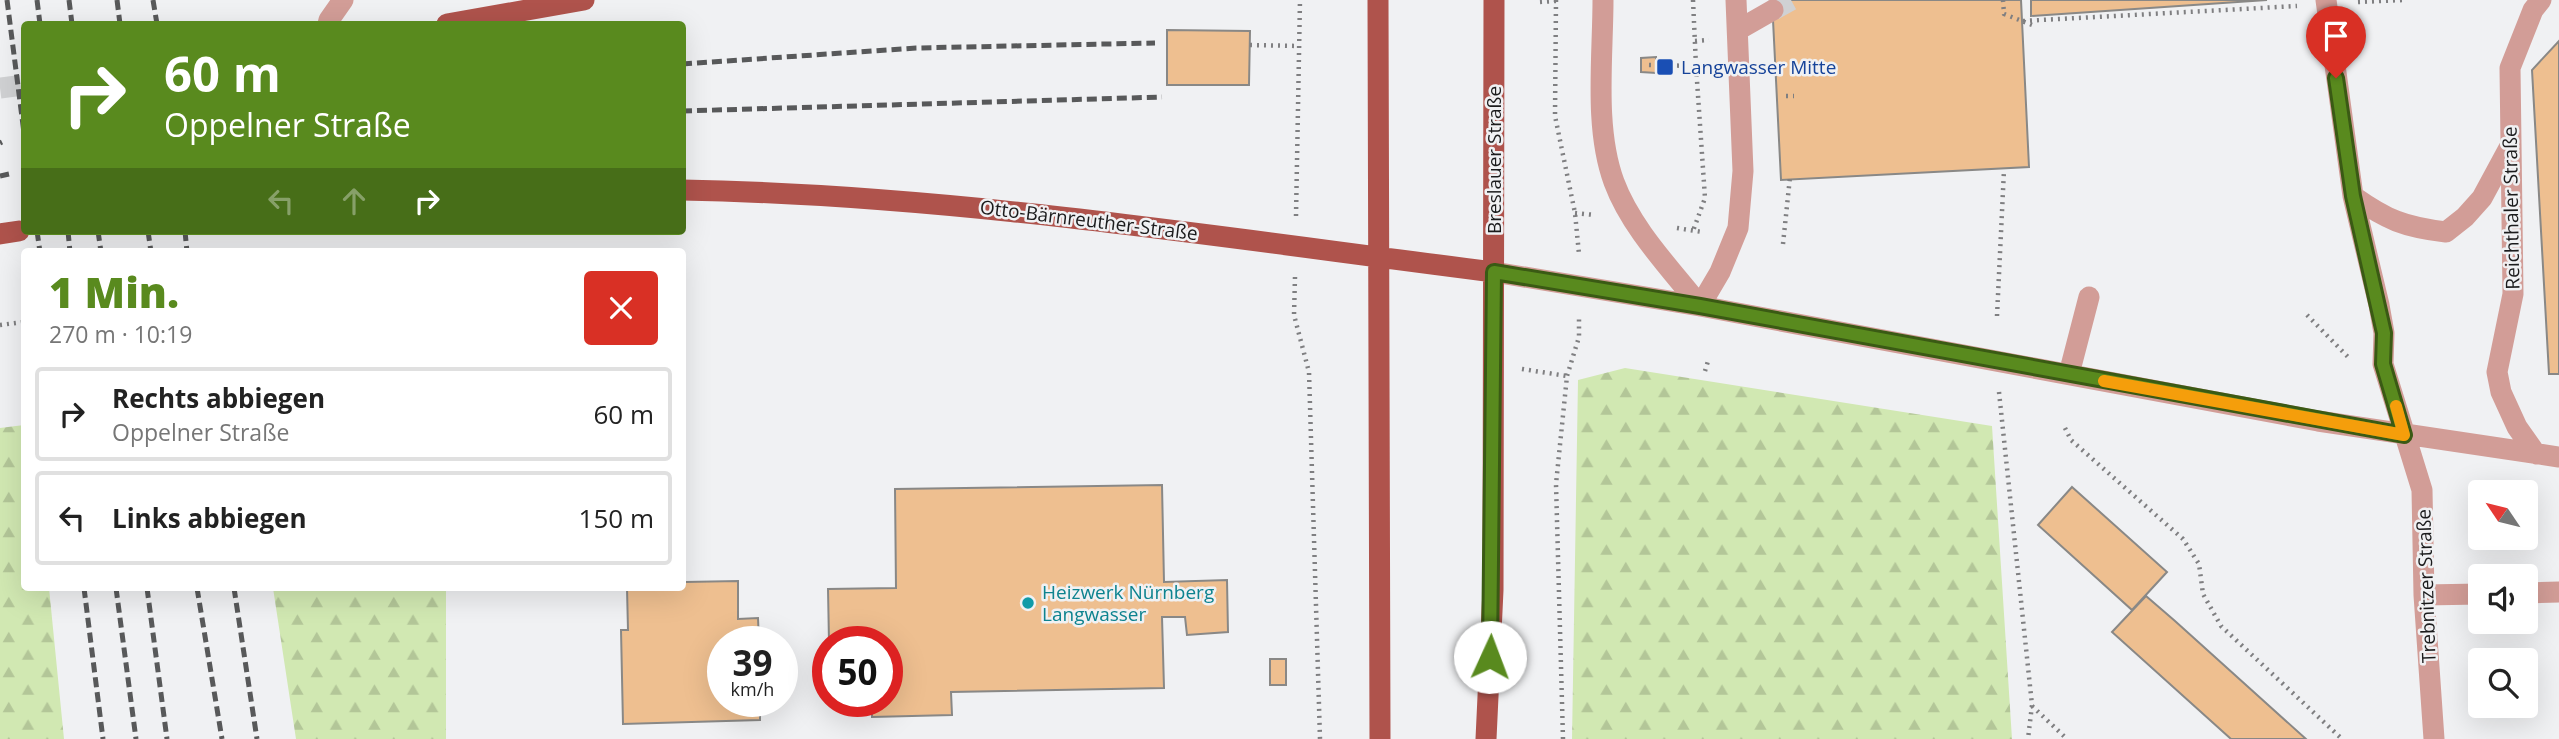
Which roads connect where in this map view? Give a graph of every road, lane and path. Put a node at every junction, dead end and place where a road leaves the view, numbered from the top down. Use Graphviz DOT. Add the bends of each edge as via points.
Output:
graph roads {
  1 [pos="343,0"];
  2 [pos="584,0"];
  3 [pos="1300,0"];
  4 [pos="1378,0"];
  5 [pos="1493,0"];
  6 [pos="1603,0"];
  7 [pos="1693,0"];
  8 [pos="1736,0"];
  9 [pos="2004,0"];
  10 [pos="2403,0"];
  11 [pos="2541,0"];
  12 [pos="1556,1"];
  13 [pos="1540,2"];
  14 [pos="2317,3"];
  15 [pos="2348,3"];
  16 [pos="1773,10"];
  17 [pos="2199,11"];
  18 [pos="2199,18"];
  19 [pos="328,21"];
  20 [pos="464,21"];
  21 [pos="2023,21"];
  22 [pos="2035,26"];
  23 [pos="1738,30"];
  24 [pos="1250,45"];
  25 [pos="1299,46"];
  26 [pos="1649,65"];
  27 [pos="1696,66"];
  28 [pos="1786,96"];
  29 [pos="1794,96"];
  30 [pos="2510,146"];
  31 [pos="2004,170"];
  32 [pos="1790,177"];
  33 [pos="686,190"];
  34 [pos="2353,196"];
  35 [pos="1575,213"];
  36 [pos="1693,231"];
  37 [pos="1296,244"];
  38 [pos="1783,244"];
  39 [pos="1379,257"];
  40 [pos="1494,272"];
  41 [pos="2090,297"];
  42 [pos="1700,306"];
  43 [pos="2307,315"];
  44 [pos="1997,316"];
  45 [pos="21,322"];
  46 [pos="0,325"];
  47 [pos="1579,337"];
  48 [pos="2349,358"];
  49 [pos="1995,360"];
  50 [pos="1708,361"];
  51 [pos="1494,365"];
  52 [pos="1706,371"];
  53 [pos="2069,374"];
  54 [pos="1567,376"];
  55 [pos="2065,428"];
  56 [pos="2404,435"];
  57 [pos="2536,454"];
  58 [pos="2559,457"];
  59 [pos="2559,592"];
  60 [pos="2538,593"];
  61 [pos="2468,594"];
  62 [pos="2424,596"];
  63 [pos="2032,705"];
  64 [pos="1320,739"];
  65 [pos="1380,739"];
  66 [pos="1486,739"];
  67 [pos="1563,739"];
  68 [pos="2028,739"];
  69 [pos="2067,739"];
  70 [pos="2342,739"];
  71 [pos="2434,739"];
  1 -- 19 [label="street"];
  2 -- 20 [label="main road"];
  3 -- 25 [label="path"];
  4 -- 39 [label="main road"];
  5 -- 40 [label="main road, Breslauer Straße"];
  6 -- 42 [label="street" via="1603,124 1614,183 1634,219"];
  7 -- 27 [label="path"];
  8 -- 23 [label="street"];
  9 -- 21 [label="path" via="2004,13"];
  10 -- 15 [label="path"];
  11 -- 30 [label="street, Reichthaler Straße" via="2510,68"];
  12 -- 13 [label="path"];
  12 -- 35 [label="path" via="1555,116"];
  14 -- 17 [label="path"];
  14 -- 34 [label="street, Trebnitzer Straße"];
  16 -- 23 [label="street"];
  17 -- 18 [label="path"];
  17 -- 21 [label="path"];
  21 -- 22 [label="path"];
  23 -- 42 [label="street" via="1743,171 1738,228"];
  24 -- 25 [label="path"];
  25 -- 37 [label="path"];
  26 -- 27 [label="path"];
  27 -- 36 [label="path" via="1705,198"];
  28 -- 29 [label="path"];
  30 -- 34 [label="street" via="2482,198 2446,232 2392,220"];
  30 -- 57 [label="street, Reichthaler Straße" via="2513,294 2497,372 2517,427"];
  31 -- 44 [label="path"];
  32 -- 38 [label="path"];
  33 -- 37 [label="main road, Otto-Bärnreuther-Straße" via="923,202"];
  34 -- 56 [label="street, Trebnitzer Straße" via="2384,333 2383,364"];
  37 -- 39 [label="main road, Otto-Bärnreuther-Straße"];
  37 -- 64 [label="path" via="1294,315 1309,372"];
  39 -- 40 [label="main road, Otto-Bärnreuther-Straße"];
  39 -- 65 [label="main road"];
  40 -- 42 [label="street"];
  40 -- 51 [label="main road, Breslauer Straße"];
  41 -- 53 [label="street"];
  42 -- 49 [label="street"];
  43 -- 48 [label="path"];
  45 -- 46 [label="path"];
  47 -- 54 [label="path"];
  49 -- 53 [label="street"];
  49 -- 63 [label="path"];
  50 -- 52 [label="path"];
  51 -- 54 [label="path"];
  51 -- 66 [label="main road, Breslauer Straße" via="1493,590"];
  53 -- 56 [label="street"];
  54 -- 67 [label="path" via="1556,484"];
  55 -- 70 [label="path" via="2071,440 2183,539 2199,564 2203,594 2221,626"];
  56 -- 57 [label="street"];
  56 -- 62 [label="street, Trebnitzer Straße" via="2422,490"];
  57 -- 58 [label="street"];
  59 -- 60 [label="street"];
  61 -- 62 [label="street"];
  62 -- 71 [label="street, Trebnitzer Straße"];
  63 -- 68 [label="path"];
  63 -- 69 [label="path"];
}
